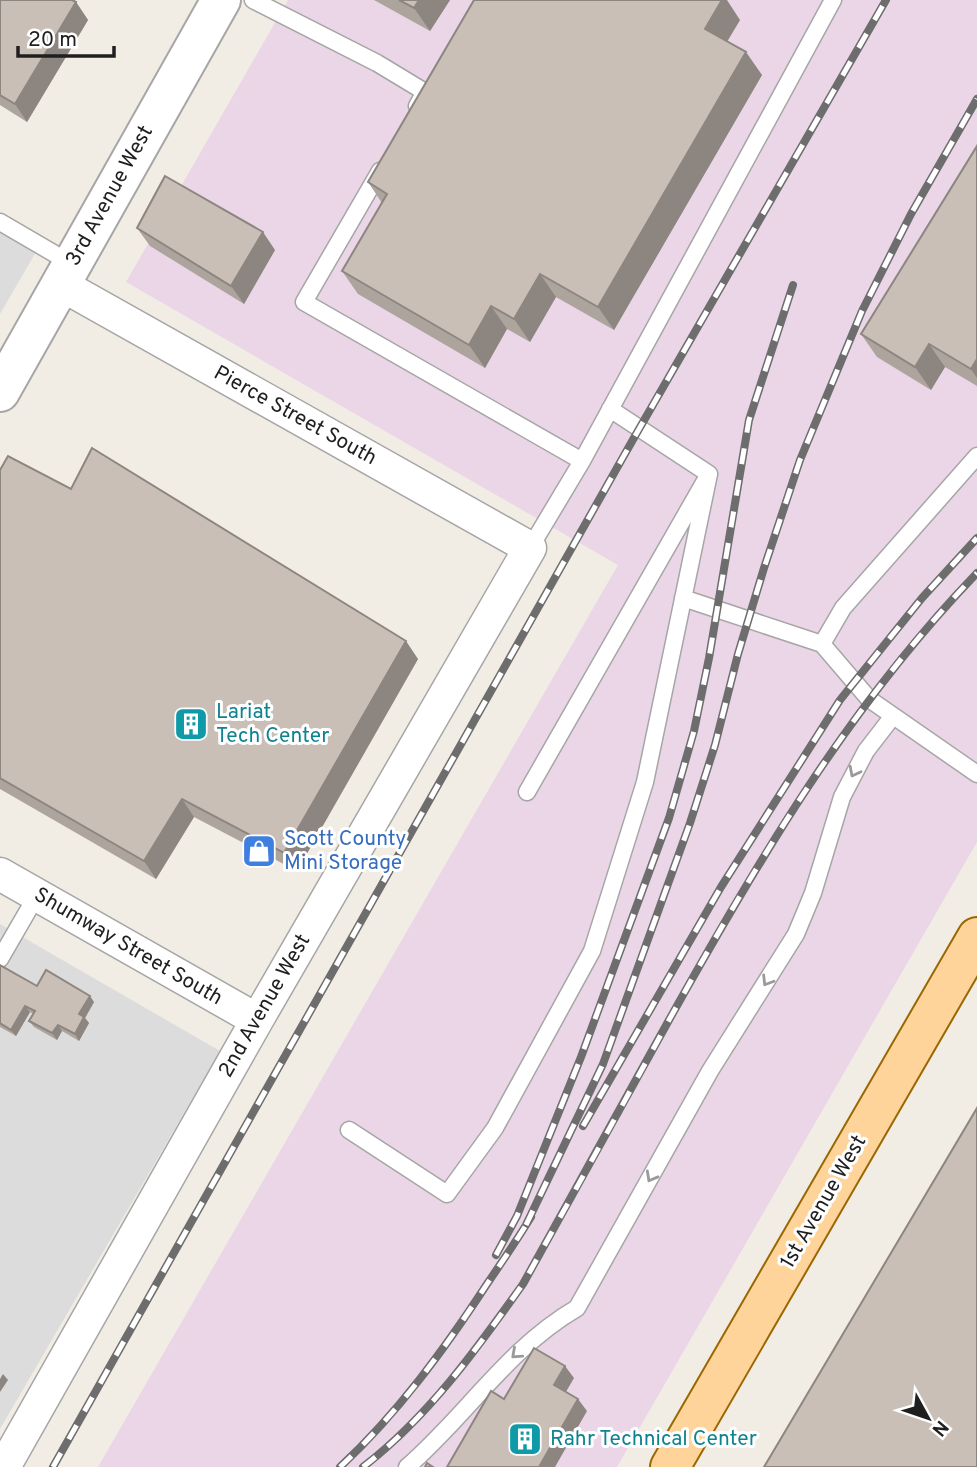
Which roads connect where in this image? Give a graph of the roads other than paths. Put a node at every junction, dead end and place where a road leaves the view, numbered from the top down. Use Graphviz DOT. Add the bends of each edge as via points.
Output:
graph roads {
  1 [pos="221,0"];
  2 [pos="253,0"];
  3 [pos="833,0"];
  4 [pos="412,116"];
  5 [pos="385,162"];
  6 [pos="0,222"];
  7 [pos="66,274"];
  8 [pos="0,392"];
  9 [pos="610,409"];
  10 [pos="977,456"];
  11 [pos="582,461"];
  12 [pos="709,474"];
  13 [pos="530,548"];
  14 [pos="683,598"];
  15 [pos="822,644"];
  16 [pos="893,716"];
  17 [pos="977,774"];
  18 [pos="527,792"];
  19 [pos="0,874"];
  20 [pos="37,895"];
  21 [pos="977,937"];
  22 [pos="0,959"];
  23 [pos="257,1020"];
  24 [pos="349,1130"];
  25 [pos="4,1467"];
  26 [pos="407,1467"];
  27 [pos="670,1467"];
  1 -- 7 [label="street, 3rd Avenue West"];
  2 -- 4 [label="lane" via="425,92"];
  3 -- 9 [label="lane"];
  5 -- 11 [label="lane" via="304,302"];
  6 -- 7 [label="lane"];
  7 -- 8 [label="street, 3rd Avenue West"];
  7 -- 13 [label="street, Pierce Street South"];
  9 -- 11 [label="lane"];
  9 -- 12 [label="lane"];
  10 -- 15 [label="lane" via="843,608"];
  11 -- 13 [label="lane"];
  12 -- 14 [label="lane"];
  12 -- 18 [label="lane"];
  13 -- 23 [label="street, 2nd Avenue West"];
  14 -- 15 [label="lane"];
  14 -- 24 [label="lane" via="645,782 592,951 495,1128 447,1194"];
  15 -- 16 [label="lane" via="869,699"];
  16 -- 17 [label="lane"];
  16 -- 26 [label="lane, one-way" via="866,751 842,797 796,934 710,1072 577,1308 550,1324 509,1360 455,1422"];
  19 -- 20 [label="street, Shumway Street South"];
  20 -- 22 [label="lane"];
  20 -- 23 [label="street, Shumway Street South"];
  21 -- 27 [label="main road, 1st Avenue West"];
  23 -- 25 [label="street, 2nd Avenue West"];
}
